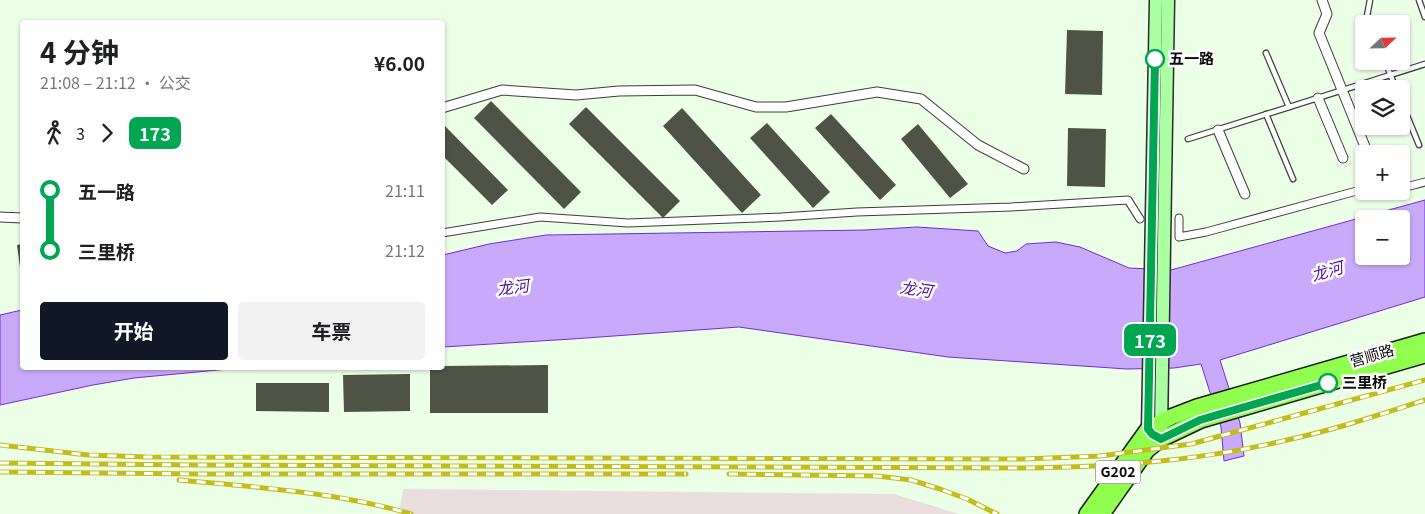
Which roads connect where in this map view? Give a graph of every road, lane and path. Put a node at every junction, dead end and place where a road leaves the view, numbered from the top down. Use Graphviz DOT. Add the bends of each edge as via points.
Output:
graph roads {
  1 [pos="1156,0"];
  2 [pos="1168,0"];
  3 [pos="1322,0"];
  4 [pos="1370,0"];
  5 [pos="1418,0"];
  6 [pos="1367,15"];
  7 [pos="1425,17"];
  8 [pos="1266,53"];
  9 [pos="1425,64"];
  10 [pos="1389,70"];
  11 [pos="1391,75"];
  12 [pos="1393,80"];
  13 [pos="1342,90"];
  14 [pos="1318,98"];
  15 [pos="445,107"];
  16 [pos="1289,107"];
  17 [pos="1266,114"];
  18 [pos="1410,123"];
  19 [pos="1218,130"];
  20 [pos="1188,139"];
  21 [pos="1364,145"];
  22 [pos="1419,146"];
  23 [pos="1342,158"];
  24 [pos="1024,169"];
  25 [pos="1293,179"];
  26 [pos="1425,182"];
  27 [pos="1410,186"];
  28 [pos="1355,191"];
  29 [pos="1245,194"];
  30 [pos="0,217"];
  31 [pos="20,218"];
  32 [pos="1180,218"];
  33 [pos="1140,219"];
  34 [pos="445,233"];
  35 [pos="1158,263"];
  36 [pos="1425,341"];
  37 [pos="1425,355"];
  38 [pos="1236,403"];
  39 [pos="1213,409"];
  40 [pos="1155,425"];
  41 [pos="1161,439"];
  42 [pos="1087,514"];
  43 [pos="1102,514"];
  1 -- 35 [label="main road"];
  2 -- 35 [label="main road"];
  3 -- 13 [label="street" via="1327,14 1319,33"];
  4 -- 6 [label="lane"];
  5 -- 7 [label="lane"];
  8 -- 16 [label="lane"];
  9 -- 11 [label="lane"];
  10 -- 11 [label="lane"];
  11 -- 12 [label="lane"];
  11 -- 13 [label="lane"];
  13 -- 14 [label="lane"];
  13 -- 21 [label="street"];
  14 -- 16 [label="lane"];
  14 -- 23 [label="street"];
  15 -- 24 [label="street" via="502,90 576,95 695,90 756,107 786,107 877,92 921,99 978,145"];
  16 -- 17 [label="lane"];
  17 -- 19 [label="lane"];
  17 -- 25 [label="lane"];
  18 -- 22 [label="lane"];
  19 -- 20 [label="lane"];
  19 -- 29 [label="street"];
  26 -- 27 [label="street"];
  28 -- 32 [label="street" via="1179,237"];
  30 -- 31 [label="street"];
  33 -- 34 [label="street" via="1128,200 1011,208 866,211 628,223 540,217"];
  35 -- 40 [label="main road"];
  36 -- 38 [label="highway, 营顺路 / G202"];
  37 -- 38 [label="highway, 营顺路 / G202"];
  38 -- 39 [label="highway, 营顺路 / G202"];
  39 -- 40 [label="highway, 营顺路 / G202" via="1183,411"];
  39 -- 41 [label="highway, 营顺路 / G202"];
  40 -- 41 [label="highway" via="1152,434"];
  40 -- 42 [label="highway, G202"];
  41 -- 43 [label="highway, G202" via="1147,450"];
}
